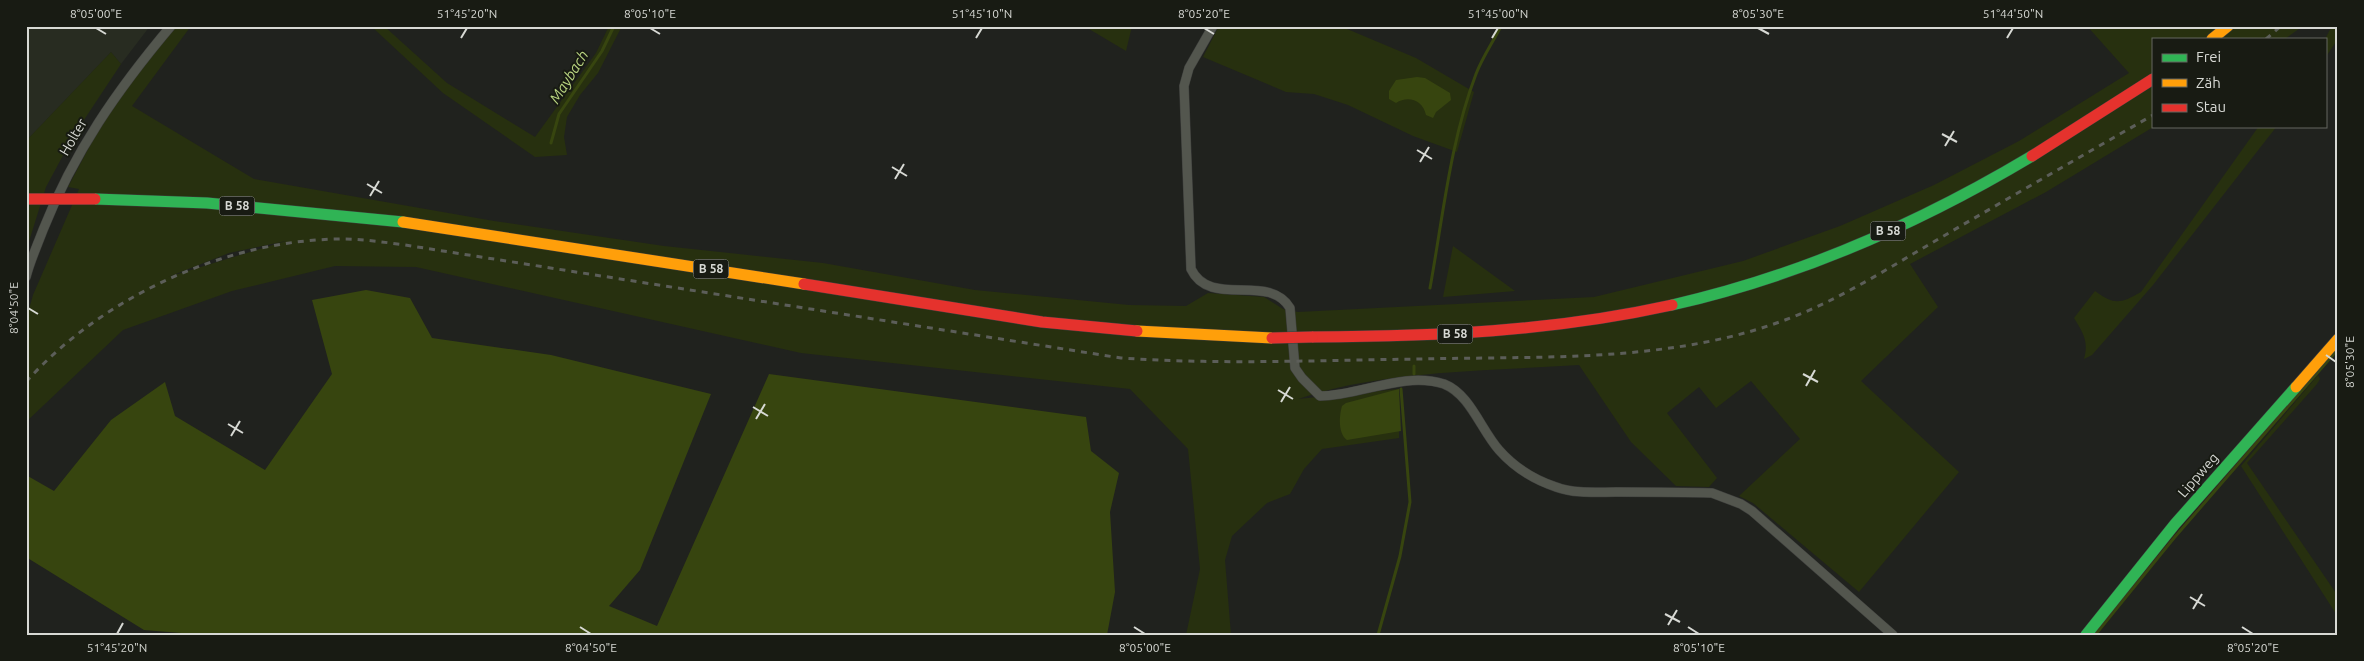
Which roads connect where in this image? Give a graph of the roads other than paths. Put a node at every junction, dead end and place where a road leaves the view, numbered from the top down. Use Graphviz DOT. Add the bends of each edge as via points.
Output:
graph roads {
  1 [pos="171,26"];
  2 [pos="1213,26"];
  3 [pos="2228,26"];
  4 [pos="2213,38"];
  5 [pos="2152,80"];
  6 [pos="26,199"];
  7 [pos="26,277"];
  8 [pos="2338,339"];
  9 [pos="1893,635"];
  10 [pos="2086,635"];
  1 -- 7 [label="street, Holter" via="108,105 85,144 49,216"];
  2 -- 9 [label="street" via="1189,68 1184,86 1191,269 1196,278 1214,288 1268,292 1287,303 1295,368 1320,396 1411,381 1444,384 1463,397 1484,431 1506,457 1524,472 1557,488 1581,492 1712,493 1724,496 1752,511"];
  3 -- 4 [label="main road"];
  5 -- 6 [label="main road, B 58, bridge" via="2034,154 1917,218 1794,270 1659,309 1598,320 1536,328 1396,336 1272,338 1106,330 379,219 206,203"];
  8 -- 10 [label="main road, Lippweg" via="2175,524"];
}
